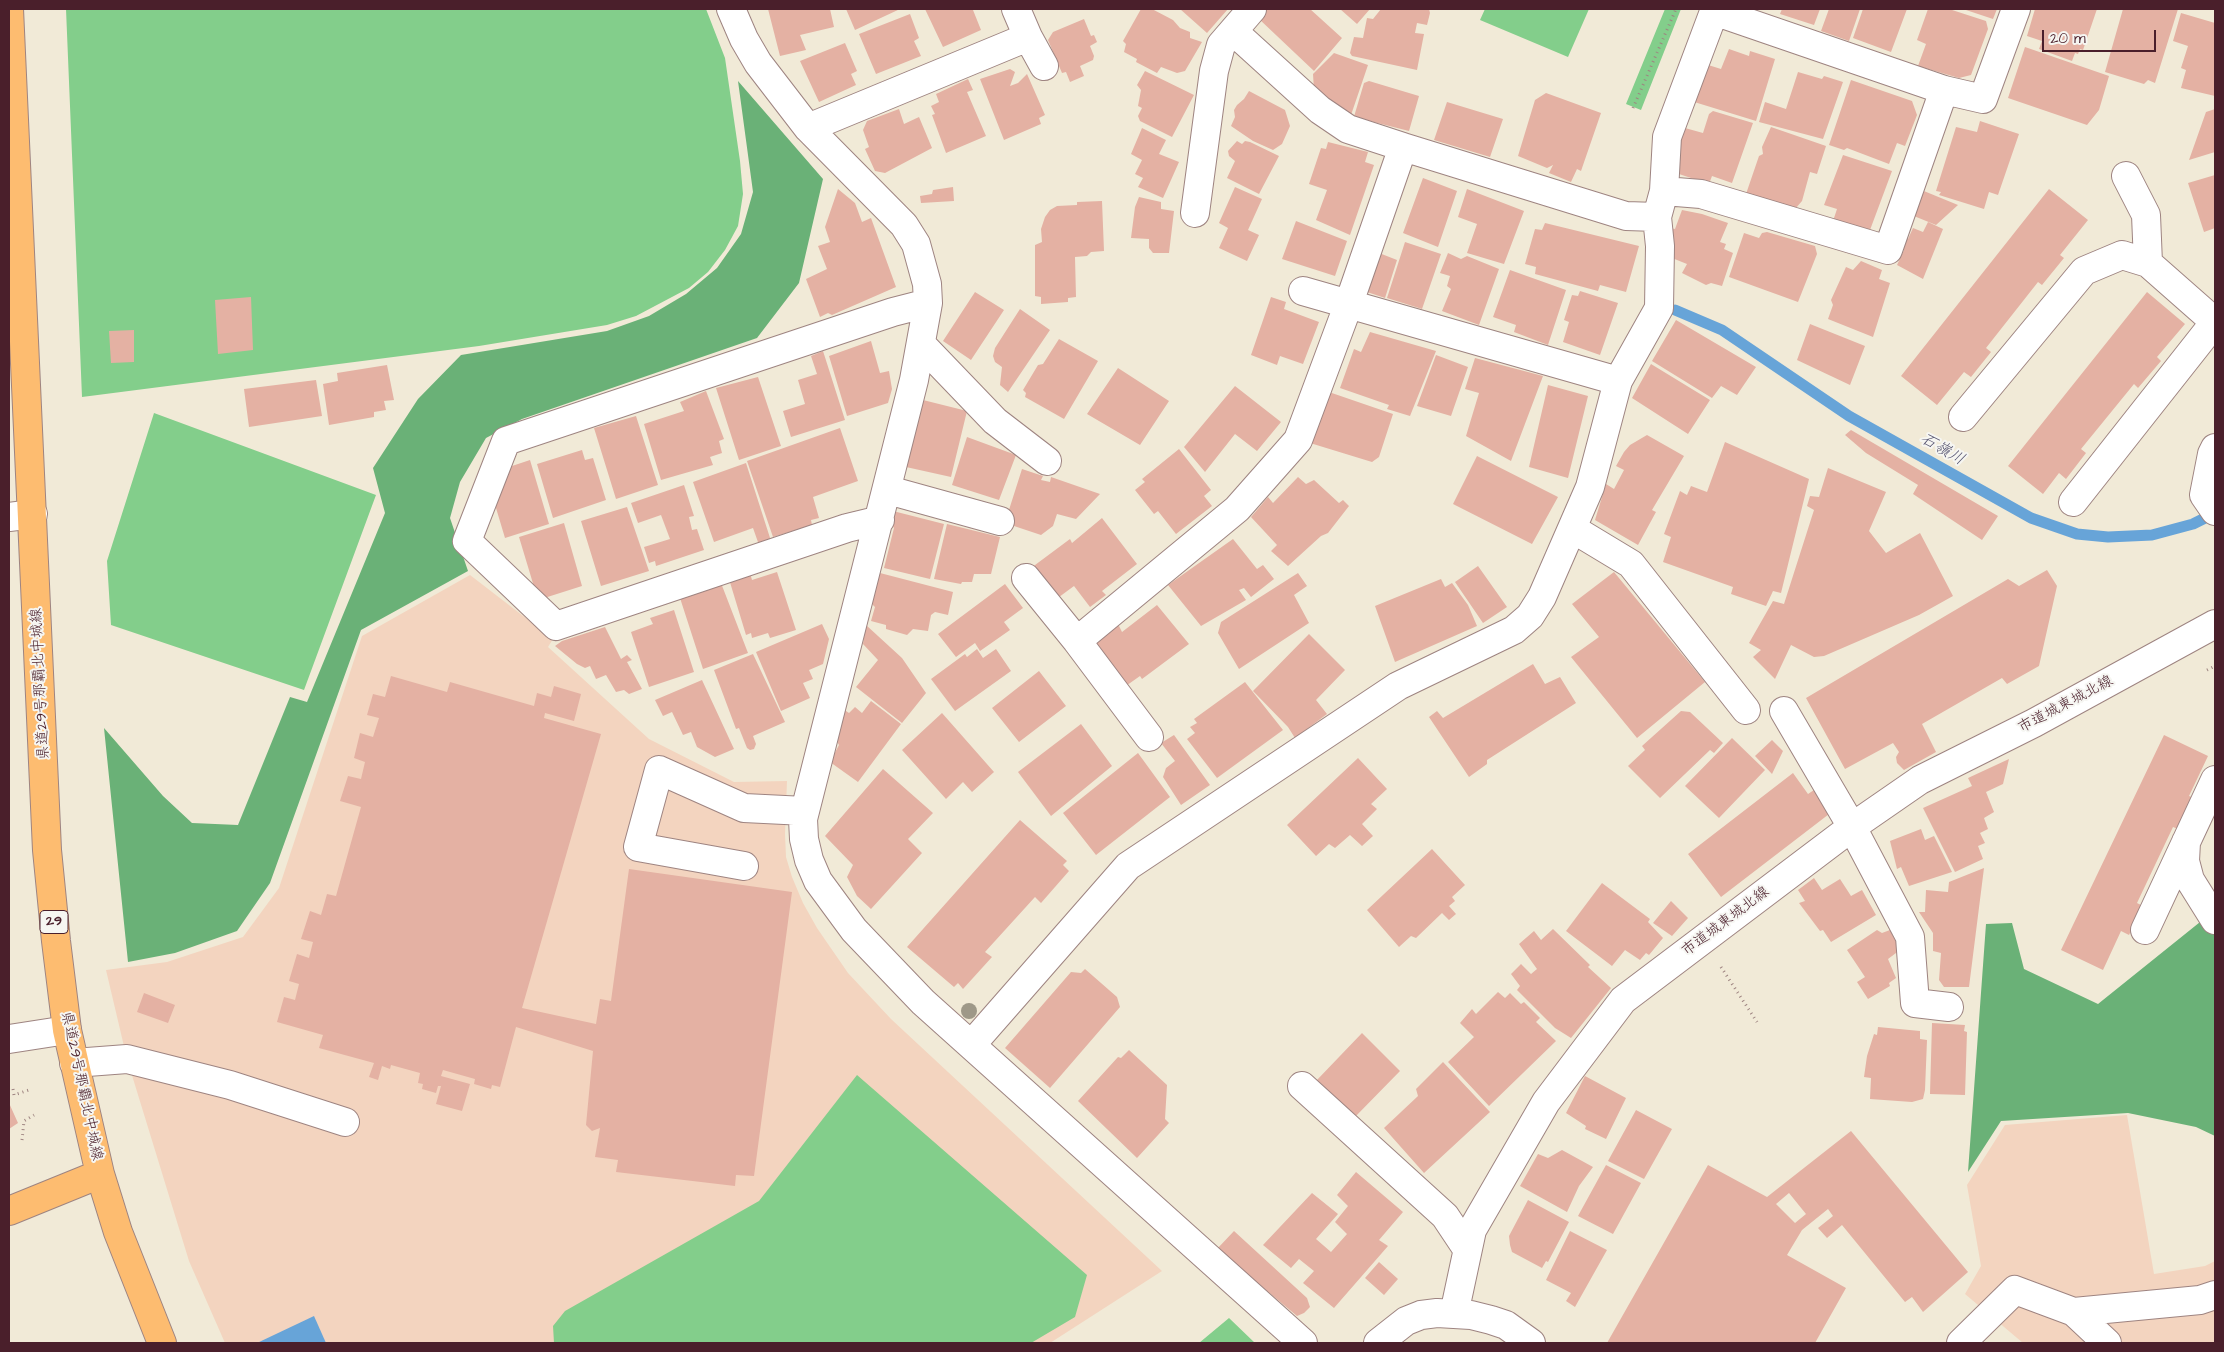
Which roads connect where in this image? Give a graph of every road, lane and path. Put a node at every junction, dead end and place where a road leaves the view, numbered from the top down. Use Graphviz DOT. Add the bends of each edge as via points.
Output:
graph roads {
  1 [pos="9,9"];
  2 [pos="731,9"];
  3 [pos="1016,9"];
  4 [pos="1252,9"];
  5 [pos="1676,9"];
  6 [pos="2016,9"];
  7 [pos="1715,10"];
  8 [pos="1233,31"];
  9 [pos="1028,37"];
  10 [pos="1044,66"];
  11 [pos="1944,90"];
  12 [pos="1633,108"];
  13 [pos="808,128"];
  14 [pos="1403,146"];
  15 [pos="2126,176"];
  16 [pos="1660,204"];
  17 [pos="1195,213"];
  18 [pos="2148,263"];
  19 [pos="1303,291"];
  20 [pos="928,303"];
  21 [pos="1349,303"];
  22 [pos="2215,322"];
  23 [pos="922,345"];
  24 [pos="1618,381"];
  25 [pos="1963,417"];
  26 [pos="2215,448"];
  27 [pos="1047,461"];
  28 [pos="888,490"];
  29 [pos="2073,502"];
  30 [pos="2210,503"];
  31 [pos="21,516"];
  32 [pos="880,520"];
  33 [pos="1000,521"];
  34 [pos="1573,530"];
  35 [pos="1026,578"];
  36 [pos="2215,624"];
  37 [pos="1077,641"];
  38 [pos="1746,710"];
  39 [pos="1784,712"];
  40 [pos="1150,737"];
  41 [pos="2215,780"];
  42 [pos="795,810"];
  43 [pos="1852,827"];
  44 [pos="2186,841"];
  45 [pos="744,866"];
  46 [pos="2215,920"];
  47 [pos="2145,930"];
  48 [pos="1703,939"];
  49 [pos="1949,1007"];
  50 [pos="1757,1022"];
  51 [pos="67,1030"];
  52 [pos="9,1039"];
  53 [pos="972,1044"];
  54 [pos="74,1063"];
  55 [pos="1302,1086"];
  56 [pos="12,1089"];
  57 [pos="29,1090"];
  58 [pos="34,1115"];
  59 [pos="345,1122"];
  60 [pos="22,1140"];
  61 [pos="100,1174"];
  62 [pos="9,1210"];
  63 [pos="1467,1249"];
  64 [pos="2215,1295"];
  65 [pos="2074,1312"];
  66 [pos="1454,1314"];
  67 [pos="162,1343"];
  68 [pos="1303,1343"];
  69 [pos="1378,1343"];
  70 [pos="1531,1343"];
  71 [pos="1961,1343"];
  72 [pos="2107,1343"];
  1 -- 31 [label="main road, 県道29号那覇北中城線 / 29"];
  2 -- 13 [label="street" via="758,63"];
  3 -- 9 [label="street"];
  4 -- 8 [label="street"];
  5 -- 12 [label="path"];
  6 -- 11 [label="street" via="1983,99"];
  7 -- 11 [label="street"];
  7 -- 16 [label="street" via="1667,137"];
  8 -- 14 [label="street" via="1320,110 1348,129"];
  8 -- 17 [label="street" via="1221,45 1214,70"];
  9 -- 10 [label="street"];
  9 -- 13 [label="street"];
  11 -- 16 [label="street" via="1888,250 1701,194"];
  13 -- 20 [label="street" via="904,225 923,263"];
  14 -- 16 [label="street" via="1626,216"];
  14 -- 21 [label="street"];
  15 -- 18 [label="street" via="2146,215"];
  16 -- 24 [label="street" via="1659,308"];
  18 -- 22 [label="street"];
  18 -- 25 [label="street" via="2122,255 2084,271"];
  19 -- 21 [label="street"];
  20 -- 23 [label="street"];
  20 -- 32 [label="street" via="506,441 467,541 556,626 847,528"];
  21 -- 24 [label="street"];
  21 -- 37 [label="street" via="1298,440 1237,509"];
  22 -- 29 [label="street"];
  23 -- 27 [label="street" via="995,421"];
  23 -- 28 [label="street"];
  24 -- 34 [label="street" via="1590,487"];
  26 -- 30 [label="street"];
  28 -- 32 [label="street"];
  28 -- 33 [label="street"];
  31 -- 51 [label="main road, 県道29号那覇北中城線 / 29" via="56,941"];
  32 -- 42 [label="street"];
  34 -- 38 [label="street" via="1631,564"];
  34 -- 53 [label="street" via="1542,597 1530,616 1514,630 1398,686 1128,866"];
  35 -- 37 [label="street"];
  36 -- 43 [label="street, 市道城東城北線" via="2034,723 1920,780"];
  37 -- 40 [label="street"];
  39 -- 43 [label="street"];
  41 -- 44 [label="street"];
  42 -- 45 [label="street" via="744,808 659,770 638,847"];
  42 -- 53 [label="street" via="818,882 854,930 886,965"];
  43 -- 48 [label="street, 市道城東城北線"];
  43 -- 49 [label="street" via="1910,937 1914,1003"];
  44 -- 46 [label="street" via="2185,862 2190,880"];
  44 -- 47 [label="street"];
  48 -- 50 [label="path"];
  48 -- 63 [label="street, 市道城東城北線" via="1623,1000 1546,1102 1472,1230"];
  51 -- 52 [label="street"];
  51 -- 54 [label="main road, 県道29号那覇北中城線 / 29"];
  53 -- 68 [label="street"];
  54 -- 59 [label="street" via="127,1059 230,1085"];
  54 -- 61 [label="main road, 県道29号那覇北中城線 / 29"];
  55 -- 63 [label="street" via="1445,1216"];
  56 -- 57 [label="path" via="14,1095"];
  58 -- 60 [label="path" via="24,1121"];
  61 -- 62 [label="main road"];
  61 -- 67 [label="main road, 県道29号那覇北中城線 / 29" via="118,1232"];
  63 -- 66 [label="street, 市道城東城北線"];
  64 -- 65 [label="street" via="2200,1300"];
  65 -- 71 [label="street" via="2015,1290"];
  65 -- 72 [label="street"];
  66 -- 69 [label="street" via="1421,1315 1406,1321"];
  66 -- 70 [label="street" via="1471,1315 1506,1325"];
}
